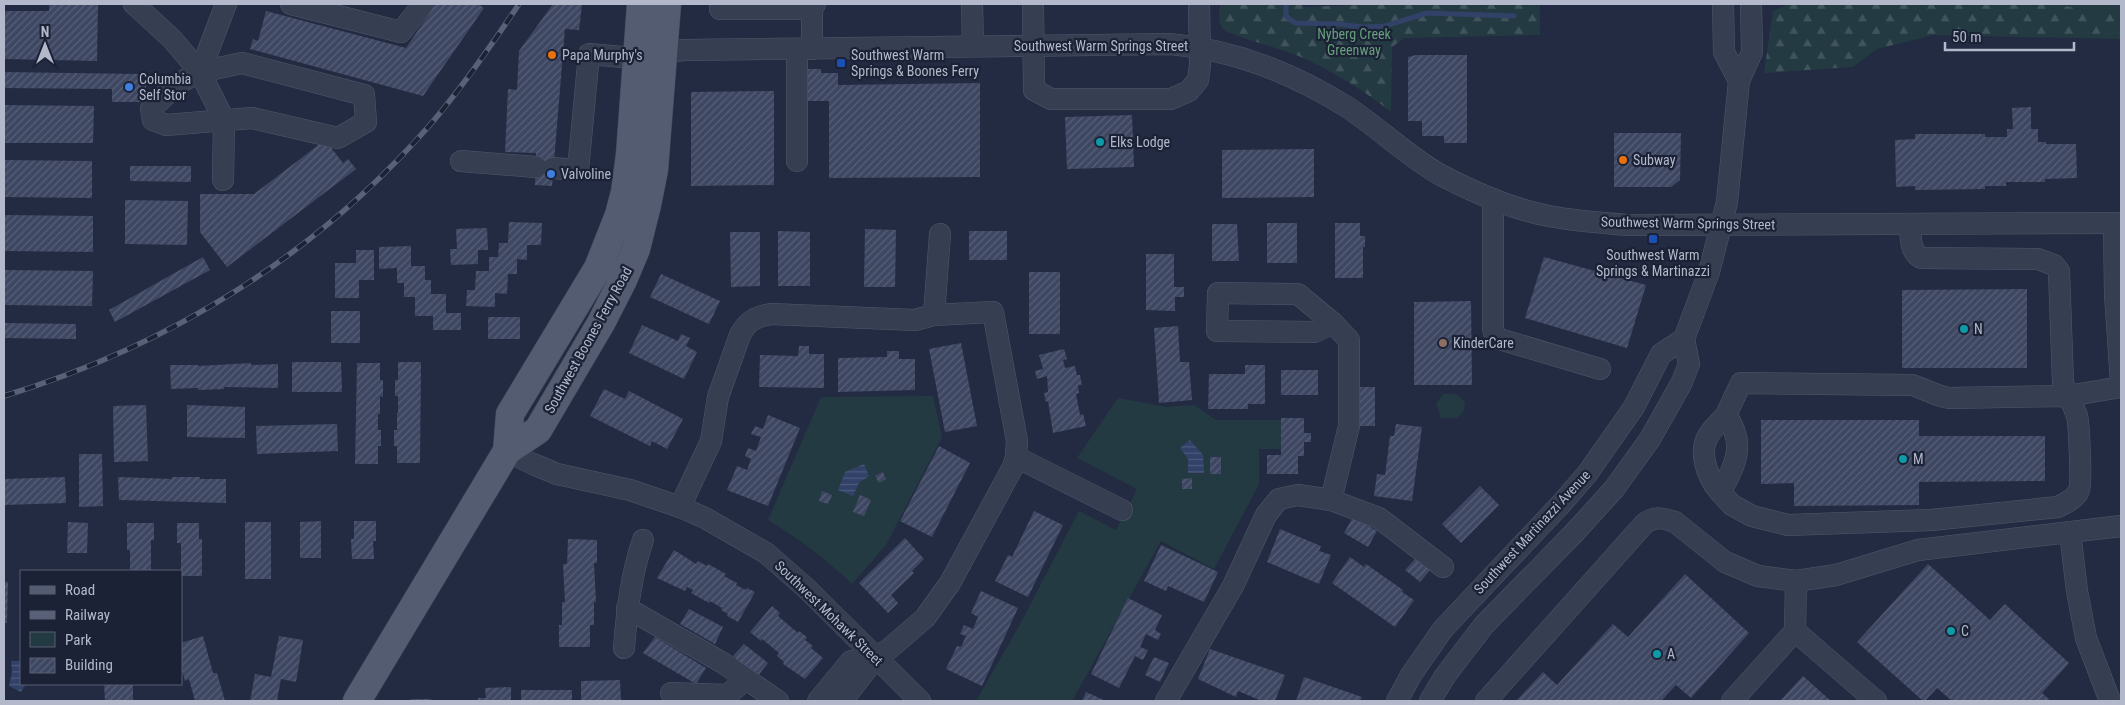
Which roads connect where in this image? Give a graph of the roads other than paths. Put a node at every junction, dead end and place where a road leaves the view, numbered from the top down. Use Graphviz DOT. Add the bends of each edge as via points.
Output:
graph roads {
  1 [pos="134,4"];
  2 [pos="226,4"];
  3 [pos="291,4"];
  4 [pos="423,4"];
  5 [pos="641,4"];
  6 [pos="667,4"];
  7 [pos="720,4"];
  8 [pos="972,4"];
  9 [pos="1033,4"];
  10 [pos="1199,4"];
  11 [pos="1723,4"];
  12 [pos="1751,4"];
  13 [pos="813,6"];
  14 [pos="1034,45"];
  15 [pos="973,46"];
  16 [pos="1200,47"];
  17 [pos="804,49"];
  18 [pos="650,54"];
  19 [pos="200,72"];
  20 [pos="1739,80"];
  21 [pos="224,120"];
  22 [pos="461,161"];
  23 [pos="797,161"];
  24 [pos="223,180"];
  25 [pos="1493,199"];
  26 [pos="2118,223"];
  27 [pos="1722,224"];
  28 [pos="1910,224"];
  29 [pos="940,234"];
  30 [pos="934,315"];
  31 [pos="1333,323"];
  32 [pos="1684,339"];
  33 [pos="1600,369"];
  34 [pos="2121,382"];
  35 [pos="2121,387"];
  36 [pos="2068,396"];
  37 [pos="1726,415"];
  38 [pos="507,451"];
  39 [pos="1016,457"];
  40 [pos="1720,492"];
  41 [pos="1331,500"];
  42 [pos="680,507"];
  43 [pos="1122,510"];
  44 [pos="2121,526"];
  45 [pos="2070,532"];
  46 [pos="643,540"];
  47 [pos="1444,567"];
  48 [pos="1796,581"];
  49 [pos="627,608"];
  50 [pos="1795,631"];
  51 [pos="624,648"];
  52 [pos="876,657"];
  53 [pos="743,678"];
  54 [pos="671,693"];
  55 [pos="357,701"];
  56 [pos="778,701"];
  57 [pos="818,701"];
  58 [pos="842,701"];
  59 [pos="920,701"];
  60 [pos="1166,701"];
  61 [pos="1397,701"];
  62 [pos="1430,701"];
  63 [pos="1486,701"];
  64 [pos="1732,701"];
  65 [pos="1876,701"];
  66 [pos="2110,701"];
  1 -- 19 [label="street" via="172,39"];
  2 -- 19 [label="street"];
  3 -- 4 [label="street" via="401,32"];
  5 -- 18 [label="main road, Southwest Boones Ferry Road"];
  6 -- 18 [label="main road, Southwest Boones Ferry Road"];
  7 -- 13 [label="street" via="720,9"];
  8 -- 15 [label="street"];
  9 -- 14 [label="street"];
  10 -- 16 [label="street"];
  11 -- 20 [label="street" via="1724,52"];
  12 -- 20 [label="street" via="1752,52"];
  13 -- 17 [label="street"];
  14 -- 15 [label="street, Southwest Warm Springs Street"];
  14 -- 16 [label="street, Southwest Warm Springs Street"];
  14 -- 16 [label="street" via="1034,90 1051,99 1171,99 1189,90 1198,80"];
  15 -- 17 [label="street, Southwest Warm Springs Street"];
  16 -- 25 [label="street, Southwest Warm Springs Street" via="1258,63 1314,88 1348,108 1438,173"];
  17 -- 18 [label="street, Southwest Warm Springs Street" via="684,50"];
  17 -- 23 [label="street"];
  18 -- 22 [label="street, Southwest Warm Springs Street" via="622,57 589,54 578,170"];
  18 -- 38 [label="main road, Southwest Boones Ferry Road" via="654,170 630,264 601,323 538,430"];
  19 -- 21 [label="street"];
  19 -- 21 [label="street" via="177,84 152,109 153,120 166,125"];
  19 -- 21 [label="street" via="242,63 364,95 366,122 338,138 252,118"];
  20 -- 27 [label="street" via="1728,202"];
  21 -- 24 [label="street"];
  25 -- 27 [label="street, Southwest Warm Springs Street" via="1548,216 1592,222"];
  25 -- 33 [label="street" via="1493,329 1496,338"];
  26 -- 28 [label="street, Southwest Warm Springs Street"];
  26 -- 34 [label="street" via="2115,295"];
  27 -- 28 [label="street, Southwest Warm Springs Street"];
  27 -- 32 [label="street" via="1709,272"];
  28 -- 36 [label="street" via="1912,248 1921,258 2038,259 2054,265 2060,275 2063,383"];
  29 -- 30 [label="street"];
  30 -- 39 [label="street" via="993,312 1017,441"];
  30 -- 42 [label="street" via="915,320 771,314 755,317 745,325 740,335 718,397 711,441"];
  31 -- 31 [label="street" via="1298,294 1218,293 1217,331 1315,332"];
  31 -- 41 [label="street" via="1349,340 1349,426"];
  32 -- 61 [label="street, Southwest Martinazzi Avenue" via="1660,354 1634,407 1587,474 1443,629"];
  32 -- 62 [label="street, Southwest Martinazzi Avenue" via="1689,364 1666,412 1633,464 1574,533 1484,625"];
  35 -- 36 [label="street"];
  36 -- 37 [label="street" via="1949,398 1912,385 1741,382"];
  36 -- 40 [label="street" via="2077,417 2081,477 2079,491 2069,502 2058,507 1931,520 1788,526 1752,516 1732,505"];
  37 -- 40 [label="street" via="1737,439 1737,452 1733,471"];
  37 -- 40 [label="street" via="1709,434 1705,444 1707,472"];
  38 -- 42 [label="street, Southwest Mohawk Street" via="558,474 630,490"];
  38 -- 55 [label="main road, Southwest Boones Ferry Road"];
  39 -- 43 [label="street"];
  39 -- 52 [label="street" via="950,583 925,618"];
  41 -- 47 [label="street" via="1379,518"];
  41 -- 60 [label="street" via="1298,495 1279,499 1266,516 1233,586"];
  42 -- 52 [label="street, Southwest Mohawk Street" via="766,553"];
  44 -- 45 [label="street"];
  45 -- 48 [label="street" via="1918,550 1836,575"];
  45 -- 66 [label="street" via="2086,638"];
  46 -- 49 [label="street" via="634,565"];
  48 -- 50 [label="street"];
  48 -- 63 [label="street" via="1746,572 1726,562 1675,522 1652,519"];
  49 -- 51 [label="street"];
  49 -- 53 [label="street"];
  50 -- 64 [label="street"];
  50 -- 65 [label="street"];
  52 -- 57 [label="street" via="850,661"];
  52 -- 58 [label="street"];
  52 -- 59 [label="street, Southwest Mohawk Street"];
  53 -- 54 [label="street" via="727,695"];
  53 -- 56 [label="street"];
}
